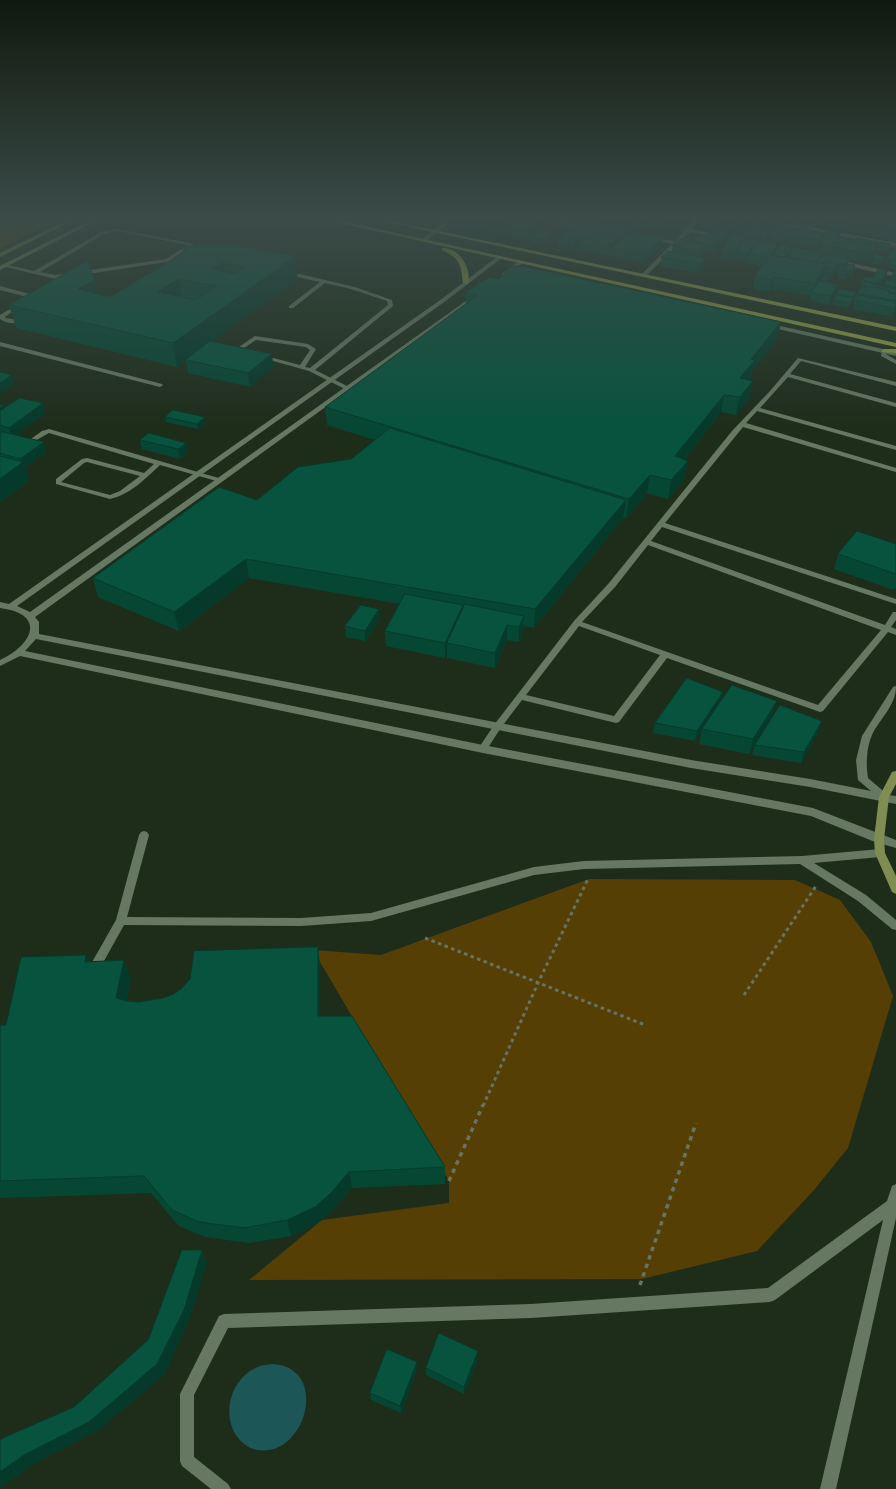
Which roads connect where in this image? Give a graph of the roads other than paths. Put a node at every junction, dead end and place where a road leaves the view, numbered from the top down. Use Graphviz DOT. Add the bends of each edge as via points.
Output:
graph roads {
  1 [pos="2,288"];
  2 [pos="316,288"];
  3 [pos="351,288"];
  4 [pos="458,288"];
  5 [pos="486,288"];
  6 [pos="633,288"];
  7 [pos="641,288"];
  8 [pos="707,288"];
  9 [pos="672,302"];
  10 [pos="39,304"];
  11 [pos="291,307"];
  12 [pos="31,309"];
  13 [pos="761,323"];
  14 [pos="896,329"];
  15 [pos="0,344"];
  16 [pos="896,345"];
  17 [pos="884,351"];
  18 [pos="896,351"];
  19 [pos="246,354"];
  20 [pos="896,354"];
  21 [pos="254,355"];
  22 [pos="896,362"];
  23 [pos="302,367"];
  24 [pos="311,370"];
  25 [pos="786,375"];
  26 [pos="331,379"];
  27 [pos="160,384"];
  28 [pos="896,384"];
  29 [pos="347,388"];
  30 [pos="896,405"];
  31 [pos="756,409"];
  32 [pos="741,424"];
  33 [pos="31,441"];
  34 [pos="896,448"];
  35 [pos="159,463"];
  36 [pos="896,470"];
  37 [pos="197,474"];
  38 [pos="144,476"];
  39 [pos="220,480"];
  40 [pos="661,524"];
  41 [pos="647,542"];
  42 [pos="896,602"];
  43 [pos="0,605"];
  44 [pos="11,606"];
  45 [pos="896,614"];
  46 [pos="30,616"];
  47 [pos="577,623"];
  48 [pos="887,628"];
  49 [pos="896,632"];
  50 [pos="34,636"];
  51 [pos="18,653"];
  52 [pos="665,654"];
  53 [pos="0,663"];
  54 [pos="896,689"];
  55 [pos="520,696"];
  56 [pos="497,727"];
  57 [pos="483,749"];
  58 [pos="896,775"];
  59 [pos="884,797"];
  60 [pos="896,800"];
  61 [pos="144,835"];
  62 [pos="879,839"];
  63 [pos="896,844"];
  64 [pos="880,853"];
  65 [pos="802,860"];
  66 [pos="896,889"];
  67 [pos="121,921"];
  68 [pos="896,926"];
  69 [pos="95,967"];
  70 [pos="896,1190"];
  71 [pos="892,1205"];
  72 [pos="223,1489"];
  73 [pos="828,1489"];
  1 -- 10 [label="lane" via="45,300"];
  2 -- 11 [label="lane"];
  3 -- 24 [label="lane" via="389,300 390,305"];
  4 -- 26 [label="street"];
  5 -- 29 [label="street"];
  6 -- 9 [label="main road"];
  7 -- 16 [label="main road"];
  8 -- 14 [label="main road"];
  12 -- 12 [label="lane" via="10,311 2,316 3,319 12,322 25,320 32,315"];
  13 -- 17 [label="street"];
  15 -- 27 [label="lane"];
  17 -- 18 [label="main road"];
  17 -- 20 [label="street"];
  17 -- 22 [label="lane" via="884,355"];
  19 -- 23 [label="lane" via="238,350 255,338 308,346 313,349"];
  21 -- 23 [label="lane"];
  23 -- 24 [label="lane"];
  24 -- 26 [label="lane"];
  25 -- 28 [label="lane" via="800,359"];
  25 -- 30 [label="lane"];
  25 -- 31 [label="lane"];
  26 -- 29 [label="lane"];
  26 -- 37 [label="street"];
  29 -- 39 [label="street"];
  31 -- 32 [label="lane"];
  31 -- 34 [label="lane"];
  32 -- 36 [label="lane"];
  32 -- 40 [label="lane"];
  33 -- 35 [label="lane" via="49,431"];
  35 -- 37 [label="lane"];
  35 -- 38 [label="lane"];
  37 -- 39 [label="lane"];
  37 -- 44 [label="street"];
  38 -- 38 [label="lane" via="87,460 82,461 58,480 58,483 110,497 118,496"];
  39 -- 46 [label="street"];
  40 -- 41 [label="lane"];
  40 -- 42 [label="lane"];
  41 -- 47 [label="lane"];
  41 -- 48 [label="lane"];
  43 -- 44 [label="street"];
  44 -- 46 [label="street"];
  45 -- 48 [label="lane"];
  46 -- 50 [label="street" via="35,625"];
  47 -- 52 [label="lane"];
  47 -- 55 [label="lane"];
  48 -- 49 [label="lane"];
  48 -- 52 [label="lane" via="820,709"];
  50 -- 51 [label="street"];
  50 -- 56 [label="street"];
  51 -- 53 [label="street"];
  51 -- 57 [label="street"];
  52 -- 55 [label="lane" via="616,720"];
  54 -- 59 [label="street" via="868,736 861,760 863,780"];
  55 -- 56 [label="lane"];
  56 -- 57 [label="lane"];
  56 -- 59 [label="street"];
  57 -- 62 [label="street" via="813,812"];
  58 -- 59 [label="street"];
  59 -- 60 [label="street"];
  59 -- 62 [label="street"];
  61 -- 67 [label="lane"];
  62 -- 63 [label="street"];
  62 -- 64 [label="street"];
  64 -- 65 [label="lane"];
  64 -- 66 [label="street"];
  65 -- 67 [label="lane" via="584,865 534,871 371,917 301,922"];
  65 -- 68 [label="lane" via="862,898"];
  67 -- 69 [label="lane"];
  70 -- 71 [label="lane"];
  71 -- 72 [label="lane" via="770,1295 531,1311 224,1321 187,1394 187,1461"];
  71 -- 73 [label="lane"];
}
